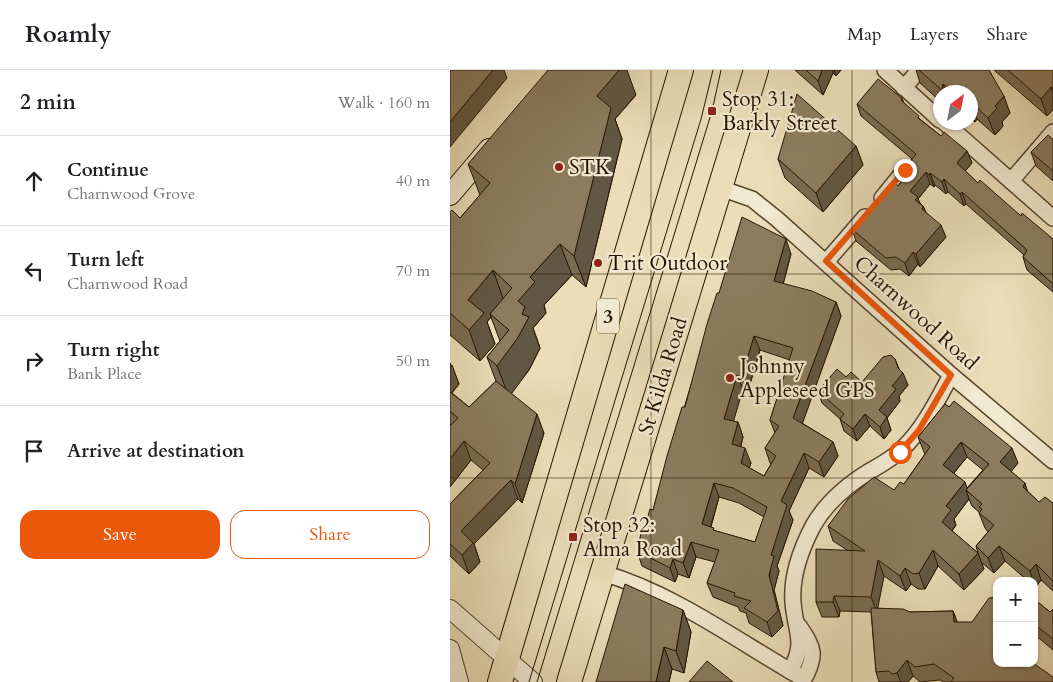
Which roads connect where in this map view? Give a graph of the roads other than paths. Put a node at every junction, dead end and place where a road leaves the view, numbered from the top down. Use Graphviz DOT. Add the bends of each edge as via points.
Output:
graph roads {
  1 [pos="681,70"];
  2 [pos="756,70"];
  3 [pos="884,70"];
  4 [pos="919,70"];
  5 [pos="904,88"];
  6 [pos="933,114"];
  7 [pos="953,130"];
  8 [pos="1053,132"];
  9 [pos="499,137"];
  10 [pos="905,170"];
  11 [pos="1011,181"];
  12 [pos="720,188"];
  13 [pos="450,196"];
  14 [pos="1053,218"];
  15 [pos="826,261"];
  16 [pos="951,375"];
  17 [pos="1053,461"];
  18 [pos="603,573"];
  19 [pos="450,609"];
  20 [pos="795,616"];
  21 [pos="450,649"];
  22 [pos="507,659"];
  23 [pos="790,671"];
  24 [pos="459,682"];
  25 [pos="500,682"];
  26 [pos="533,682"];
  27 [pos="569,682"];
  1 -- 22 [label="highway, 3"];
  2 -- 12 [label="highway, St Kilda Road"];
  3 -- 5 [label="street"];
  4 -- 5 [label="street"];
  5 -- 6 [label="street"];
  7 -- 11 [label="street"];
  8 -- 11 [label="street"];
  9 -- 13 [label="main road"];
  10 -- 15 [label="street"];
  11 -- 14 [label="street"];
  12 -- 15 [label="street, Charnwood Road" via="752,199"];
  12 -- 18 [label="highway, St Kilda Road"];
  15 -- 16 [label="street, Charnwood Road"];
  16 -- 17 [label="street, Charnwood Road"];
  16 -- 20 [label="street" via="910,442 853,482 815,524 797,564 793,583"];
  18 -- 23 [label="street" via="635,583 663,597"];
  18 -- 27 [label="highway, St Kilda Road"];
  19 -- 22 [label="street"];
  20 -- 23 [label="street" via="800,651"];
  20 -- 23 [label="street" via="813,652 804,679"];
  21 -- 24 [label="street"];
  22 -- 25 [label="highway, 3"];
  22 -- 26 [label="street"];
}
